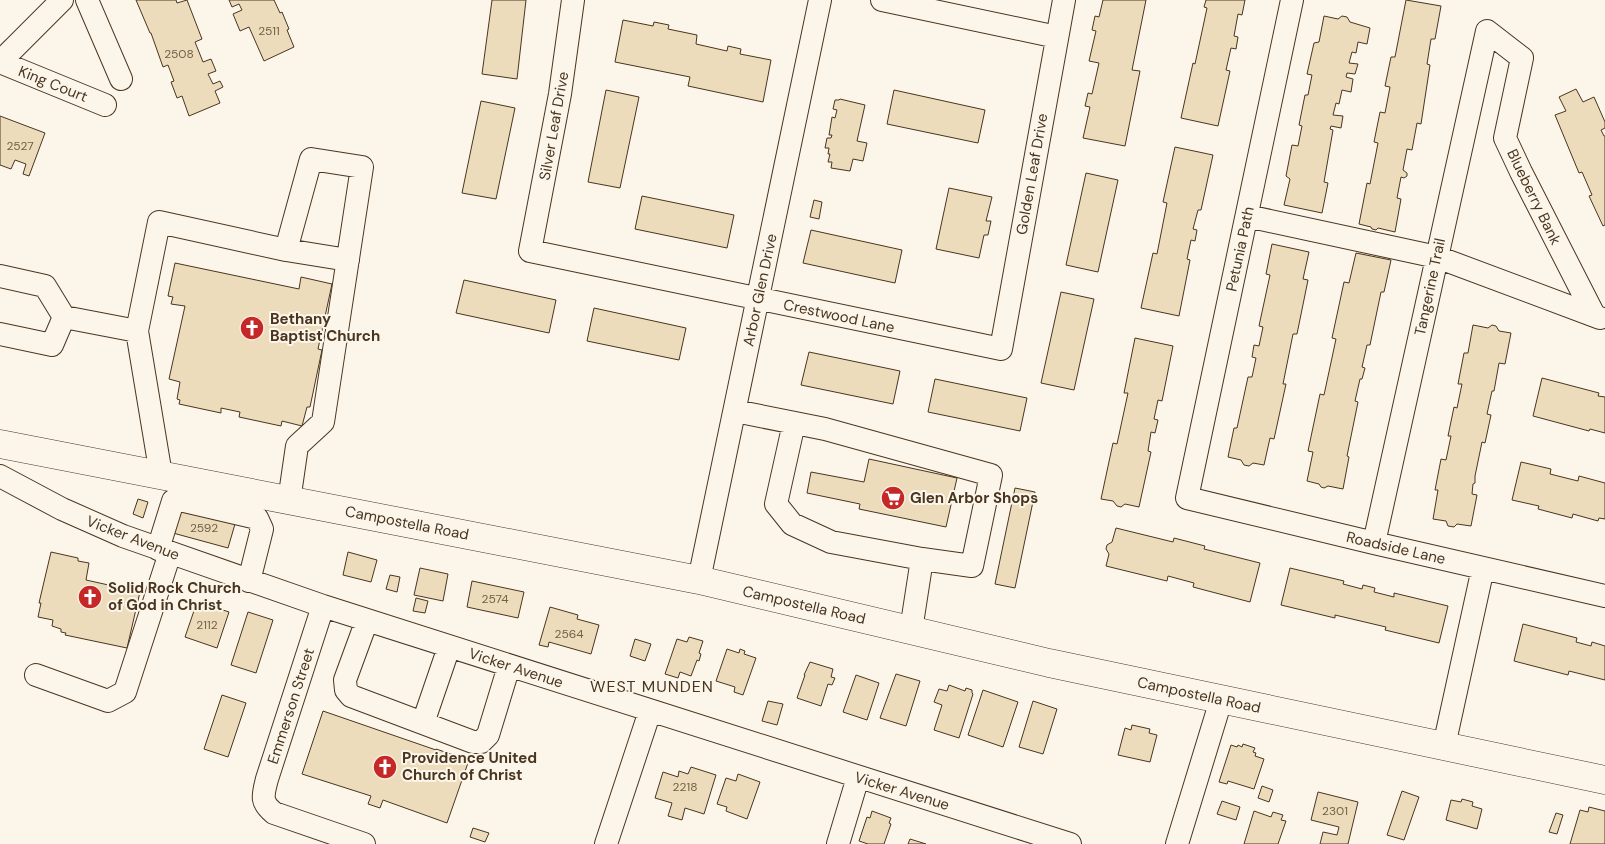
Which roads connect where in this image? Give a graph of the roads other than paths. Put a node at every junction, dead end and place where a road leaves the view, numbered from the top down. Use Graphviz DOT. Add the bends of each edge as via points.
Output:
graph roads {
  1 [pos="62,0"];
  2 [pos="87,0"];
  3 [pos="573,0"];
  4 [pos="820,0"];
  5 [pos="882,0"];
  6 [pos="1064,0"];
  7 [pos="1292,0"];
  8 [pos="1488,31"];
  9 [pos="1057,37"];
  10 [pos="0,62"];
  11 [pos="121,79"];
  12 [pos="105,105"];
  13 [pos="1247,216"];
  14 [pos="286,250"];
  15 [pos="530,251"];
  16 [pos="1437,257"];
  17 [pos="348,260"];
  18 [pos="0,276"];
  19 [pos="758,299"];
  20 [pos="64,317"];
  21 [pos="1599,318"];
  22 [pos="137,331"];
  23 [pos="0,334"];
  24 [pos="1001,349"];
  25 [pos="735,412"];
  26 [pos="794,423"];
  27 [pos="0,444"];
  28 [pos="162,475"];
  29 [pos="0,476"];
  30 [pos="1187,498"];
  31 [pos="289,500"];
  32 [pos="1374,543"];
  33 [pos="164,551"];
  34 [pos="922,559"];
  35 [pos="1483,568"];
  36 [pos="249,580"];
  37 [pos="699,580"];
  38 [pos="1605,596"];
  39 [pos="323,606"];
  40 [pos="367,620"];
  41 [pos="911,630"];
  42 [pos="449,647"];
  43 [pos="509,666"];
  44 [pos="36,675"];
  45 [pos="1221,700"];
  46 [pos="650,711"];
  47 [pos="423,723"];
  48 [pos="1444,746"];
  49 [pos="858,778"];
  50 [pos="1605,780"];
  51 [pos="1065,843"];
  52 [pos="364,844"];
  53 [pos="606,844"];
  54 [pos="838,844"];
  55 [pos="1177,844"];
  1 -- 10 [label="street"];
  2 -- 11 [label="street"];
  3 -- 15 [label="street, Silver Leaf Drive" via="560,94"];
  4 -- 19 [label="street, Arbor Glen Drive"];
  5 -- 9 [label="street"];
  6 -- 9 [label="street, Golden Leaf Drive"];
  7 -- 13 [label="street, Petunia Path"];
  8 -- 16 [label="street, Tangerine Trail"];
  8 -- 21 [label="street, Blueberry Bank" via="1522,58 1505,138"];
  9 -- 24 [label="street, Golden Leaf Drive"];
  10 -- 12 [label="street, King Court"];
  13 -- 16 [label="street, Blueberry Bank"];
  13 -- 30 [label="street, Petunia Path"];
  14 -- 17 [label="street"];
  14 -- 17 [label="street" via="311,159 362,166"];
  14 -- 22 [label="street" via="159,222"];
  15 -- 19 [label="street, Crestwood Lane"];
  16 -- 21 [label="street, Blueberry Bank"];
  16 -- 32 [label="street, Tangerine Trail"];
  17 -- 31 [label="street" via="323,422 297,446"];
  18 -- 20 [label="street" via="45,286"];
  19 -- 24 [label="street, Crestwood Lane"];
  19 -- 25 [label="street, Arbor Glen Drive"];
  20 -- 22 [label="street"];
  20 -- 23 [label="street" via="52,345"];
  22 -- 28 [label="street"];
  25 -- 26 [label="street"];
  25 -- 37 [label="street, Arbor Glen Drive"];
  26 -- 34 [label="street" via="776,504 792,524 830,542"];
  26 -- 34 [label="street" via="991,475 972,566"];
  27 -- 28 [label="main road, Campostella Road"];
  28 -- 31 [label="main road, Campostella Road"];
  29 -- 33 [label="street, Vicker Avenue" via="123,536"];
  30 -- 32 [label="street, Roadside Lane"];
  31 -- 37 [label="main road, Campostella Road"];
  32 -- 35 [label="street, Roadside Lane"];
  33 -- 36 [label="street, Vicker Avenue"];
  33 -- 36 [label="street" via="173,501 257,518 262,529"];
  33 -- 44 [label="street" via="124,692 108,701"];
  34 -- 41 [label="street"];
  35 -- 38 [label="street, Roadside Lane"];
  35 -- 48 [label="street"];
  36 -- 39 [label="street, Vicker Avenue"];
  37 -- 41 [label="main road, Campostella Road"];
  39 -- 40 [label="street, Vicker Avenue"];
  39 -- 52 [label="street, Emmerson Street" via="267,779 264,792 266,806 286,818"];
  40 -- 42 [label="street, Vicker Avenue"];
  40 -- 47 [label="street" via="345,680 346,690 351,696"];
  41 -- 45 [label="main road, Campostella Road"];
  42 -- 43 [label="street, Vicker Avenue"];
  42 -- 47 [label="street"];
  43 -- 46 [label="street, Vicker Avenue"];
  43 -- 47 [label="street" via="488,735 481,742"];
  45 -- 48 [label="main road, Campostella Road"];
  45 -- 55 [label="street"];
  46 -- 49 [label="street, Vicker Avenue"];
  46 -- 53 [label="street"];
  48 -- 50 [label="main road, Campostella Road"];
  49 -- 51 [label="street, Vicker Avenue"];
  49 -- 54 [label="street"];
}
